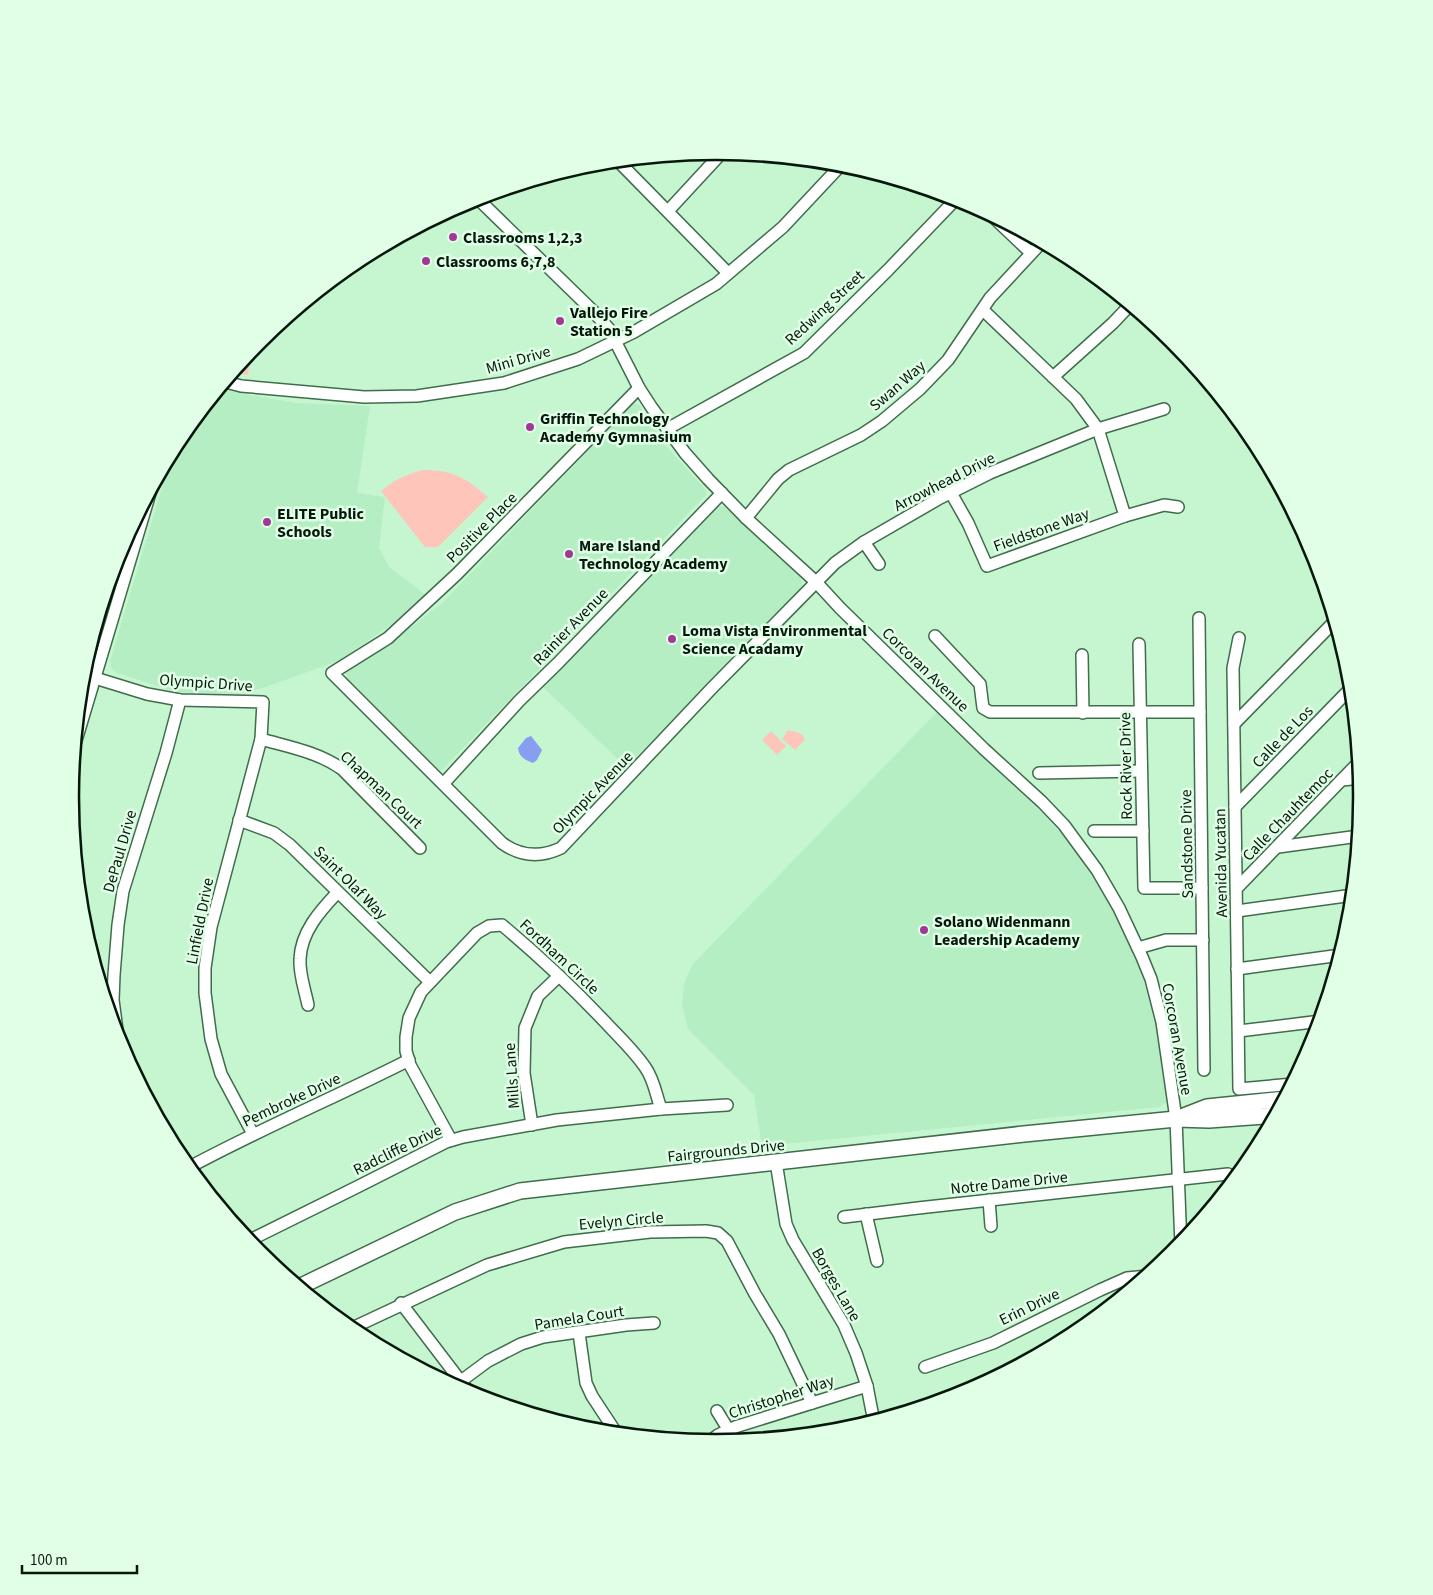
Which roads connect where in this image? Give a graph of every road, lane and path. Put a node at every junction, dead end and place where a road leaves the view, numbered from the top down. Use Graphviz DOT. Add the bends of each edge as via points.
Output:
graph roads {
  1 [pos="715,160"];
  2 [pos="624,167"];
  3 [pos="836,171"];
  4 [pos="483,204"];
  5 [pos="951,204"];
  6 [pos="668,211"];
  7 [pos="1007,230"];
  8 [pos="1037,247"];
  9 [pos="1031,253"];
  10 [pos="728,273"];
  11 [pos="1126,309"];
  12 [pos="982,310"];
  13 [pos="615,341"];
  14 [pos="1053,377"];
  15 [pos="232,384"];
  16 [pos="639,388"];
  17 [pos="1164,409"];
  18 [pos="667,429"];
  19 [pos="1098,429"];
  20 [pos="951,493"];
  21 [pos="722,494"];
  22 [pos="1178,507"];
  23 [pos="1125,516"];
  24 [pos="746,518"];
  25 [pos="864,542"];
  26 [pos="130,547"];
  27 [pos="878,564"];
  28 [pos="816,582"];
  29 [pos="1199,618"];
  30 [pos="1331,625"];
  31 [pos="935,636"];
  32 [pos="1239,638"];
  33 [pos="1139,644"];
  34 [pos="1082,655"];
  35 [pos="332,673"];
  36 [pos="90,677"];
  37 [pos="95,678"];
  38 [pos="1346,694"];
  39 [pos="180,700"];
  40 [pos="1140,712"];
  41 [pos="1200,712"];
  42 [pos="1083,713"];
  43 [pos="84,714"];
  44 [pos="1234,724"];
  45 [pos="261,739"];
  46 [pos="1353,769"];
  47 [pos="1141,772"];
  48 [pos="1039,773"];
  49 [pos="1354,779"];
  50 [pos="1342,780"];
  51 [pos="444,783"];
  52 [pos="1235,807"];
  53 [pos="239,820"];
  54 [pos="1094,831"];
  55 [pos="1143,831"];
  56 [pos="1353,837"];
  57 [pos="1278,847"];
  58 [pos="420,848"];
  59 [pos="1202,888"];
  60 [pos="1237,888"];
  61 [pos="337,893"];
  62 [pos="1346,896"];
  63 [pos="1237,911"];
  64 [pos="1203,940"];
  65 [pos="1138,948"];
  66 [pos="1335,956"];
  67 [pos="1238,969"];
  68 [pos="559,976"];
  69 [pos="430,982"];
  70 [pos="113,1003"];
  71 [pos="308,1005"];
  72 [pos="1313,1021"];
  73 [pos="1239,1031"];
  74 [pos="409,1060"];
  75 [pos="1204,1070"];
  76 [pos="1286,1085"];
  77 [pos="1277,1101"];
  78 [pos="727,1105"];
  79 [pos="661,1109"];
  80 [pos="1208,1114"];
  81 [pos="1270,1115"];
  82 [pos="1176,1119"];
  83 [pos="532,1125"];
  84 [pos="253,1134"];
  85 [pos="451,1140"];
  86 [pos="776,1162"];
  87 [pos="195,1164"];
  88 [pos="1228,1174"];
  89 [pos="1178,1180"];
  90 [pos="989,1200"];
  91 [pos="866,1214"];
  92 [pos="844,1217"];
  93 [pos="992,1226"];
  94 [pos="1180,1234"];
  95 [pos="256,1237"];
  96 [pos="877,1261"];
  97 [pos="1137,1277"];
  98 [pos="305,1284"];
  99 [pos="401,1303"];
  100 [pos="654,1323"];
  101 [pos="358,1325"];
  102 [pos="579,1333"];
  103 [pos="925,1367"];
  104 [pos="461,1381"];
  105 [pos="866,1386"];
  106 [pos="812,1403"];
  107 [pos="716,1411"];
  108 [pos="873,1416"];
  109 [pos="612,1426"];
  110 [pos="729,1430"];
  111 [pos="718,1435"];
  112 [pos="732,1435"];
  1 -- 6 [label="street"];
  2 -- 6 [label="street"];
  3 -- 10 [label="street, Mini Drive" via="783,227"];
  4 -- 13 [label="street, Corcoran Avenue" via="592,310 609,328"];
  5 -- 18 [label="street, Redwing Street" via="804,353"];
  6 -- 10 [label="street"];
  7 -- 9 [label="street"];
  8 -- 9 [label="street, Swan Way"];
  9 -- 12 [label="street, Swan Way"];
  10 -- 13 [label="street, Mini Drive" via="716,284"];
  11 -- 14 [label="street"];
  12 -- 14 [label="street"];
  12 -- 24 [label="street, Swan Way" via="948,360 920,389 861,435 788,470"];
  13 -- 15 [label="street, Mini Drive" via="578,359 504,383 417,396 364,398"];
  13 -- 16 [label="street, Corcoran Avenue"];
  14 -- 19 [label="street" via="1076,399"];
  16 -- 18 [label="street, Corcoran Avenue"];
  16 -- 35 [label="street, Positive Place" via="458,574 388,638"];
  17 -- 19 [label="street, Arrowhead Drive"];
  18 -- 21 [label="street, Corcoran Avenue"];
  19 -- 20 [label="street, Arrowhead Drive" via="990,473"];
  19 -- 23 [label="street"];
  20 -- 23 [label="street, Fieldstone Way" via="987,566"];
  20 -- 25 [label="street, Arrowhead Drive"];
  21 -- 24 [label="street, Corcoran Avenue"];
  21 -- 51 [label="street, Rainier Avenue" via="519,701"];
  22 -- 23 [label="street" via="1164,505"];
  24 -- 28 [label="street, Corcoran Avenue"];
  25 -- 27 [label="street"];
  25 -- 28 [label="street, Arrowhead Drive"];
  26 -- 37 [label="street"];
  28 -- 51 [label="street, Olympic Avenue" via="561,848 540,854 513,851"];
  28 -- 65 [label="street, Corcoran Avenue" via="1064,825 1097,870"];
  29 -- 41 [label="street, Sandstone Drive"];
  30 -- 44 [label="street"];
  31 -- 42 [label="street" via="980,684 984,708 990,712"];
  32 -- 44 [label="street, Avenida Yucatan" via="1233,668"];
  33 -- 40 [label="street, Rock River Drive"];
  34 -- 42 [label="street"];
  35 -- 51 [label="street, Olympic Avenue"];
  36 -- 37 [label="street, Olympic Drive"];
  37 -- 39 [label="street, Olympic Drive"];
  37 -- 43 [label="street"];
  38 -- 52 [label="street, Calle de Los"];
  39 -- 45 [label="street, Olympic Drive" via="263,702"];
  39 -- 70 [label="street, DePaul Drive" via="123,891"];
  40 -- 41 [label="street"];
  40 -- 42 [label="street"];
  40 -- 47 [label="street, Rock River Drive"];
  41 -- 59 [label="street, Sandstone Drive"];
  44 -- 52 [label="street, Avenida Yucatan"];
  45 -- 53 [label="street, Linfield Drive"];
  45 -- 58 [label="street, Chapman Court" via="316,754 342,769"];
  46 -- 50 [label="street, Calle Chauhtemoc"];
  47 -- 48 [label="street"];
  47 -- 55 [label="street, Rock River Drive"];
  49 -- 50 [label="street"];
  50 -- 57 [label="street, Calle Chauhtemoc"];
  52 -- 60 [label="street, Avenida Yucatan"];
  53 -- 61 [label="street, Saint Olaf Way" via="274,833"];
  53 -- 84 [label="street, Linfield Drive" via="211,927 205,993 211,1040 221,1074"];
  54 -- 55 [label="street"];
  55 -- 59 [label="street, Rock River Drive" via="1144,888"];
  56 -- 57 [label="street"];
  57 -- 60 [label="street, Calle Chauhtemoc"];
  59 -- 64 [label="street, Sandstone Drive"];
  60 -- 63 [label="street, Avenida Yucatan"];
  61 -- 69 [label="street, Saint Olaf Way"];
  61 -- 71 [label="street" via="320,911 302,944 300,961"];
  62 -- 63 [label="street"];
  63 -- 67 [label="street, Avenida Yucatan"];
  64 -- 65 [label="street" via="1166,940"];
  64 -- 75 [label="street, Sandstone Drive"];
  65 -- 82 [label="street, Corcoran Avenue" via="1151,979 1162,1022"];
  66 -- 67 [label="street"];
  67 -- 73 [label="street, Avenida Yucatan"];
  68 -- 69 [label="street, Fordham Circle" via="502,924 497,924 477,934"];
  68 -- 79 [label="street, Fordham Circle" via="645,1067"];
  68 -- 83 [label="street, Mills Lane" via="538,996 525,1028 524,1073"];
  69 -- 74 [label="street, Fordham Circle" via="408,1018 406,1051"];
  72 -- 73 [label="street"];
  73 -- 76 [label="street, Avenida Yucatan" via="1239,1089"];
  74 -- 84 [label="street, Pembroke Drive"];
  74 -- 85 [label="street, Fordham Circle"];
  77 -- 80 [label="main road"];
  78 -- 79 [label="street, Radcliffe Drive"];
  79 -- 83 [label="street, Radcliffe Drive"];
  80 -- 81 [label="main road"];
  80 -- 82 [label="main road, Fairgrounds Drive"];
  82 -- 86 [label="main road, Fairgrounds Drive"];
  82 -- 89 [label="street, Corcoran Avenue"];
  83 -- 85 [label="street, Radcliffe Drive"];
  84 -- 87 [label="street, Pembroke Drive"];
  85 -- 95 [label="street, Radcliffe Drive"];
  86 -- 98 [label="main road, Fairgrounds Drive" via="520,1191 456,1212"];
  86 -- 105 [label="street, Borges Lane" via="786,1224 844,1326"];
  88 -- 89 [label="street, Notre Dame Drive"];
  89 -- 90 [label="street, Notre Dame Drive"];
  89 -- 94 [label="street, Corcoran Avenue"];
  90 -- 91 [label="street, Notre Dame Drive"];
  90 -- 93 [label="street"];
  91 -- 92 [label="street, Notre Dame Drive"];
  91 -- 96 [label="street"];
  97 -- 103 [label="street, Erin Drive" via="1100,1290 992,1343"];
  99 -- 101 [label="street, Evelyn Circle"];
  99 -- 104 [label="street"];
  99 -- 106 [label="street, Evelyn Circle" via="487,1265 564,1242 650,1232 706,1231 727,1241 779,1334"];
  100 -- 102 [label="street, Pamela Court"];
  102 -- 104 [label="street, Pamela Court" via="543,1337 521,1344 488,1361"];
  102 -- 109 [label="street" via="586,1383"];
  105 -- 106 [label="street, Christopher Way"];
  105 -- 108 [label="street, Borges Lane"];
  106 -- 110 [label="street, Christopher Way"];
  107 -- 110 [label="street"];
  110 -- 111 [label="street, Christopher Way"];
  110 -- 112 [label="street"];
}
